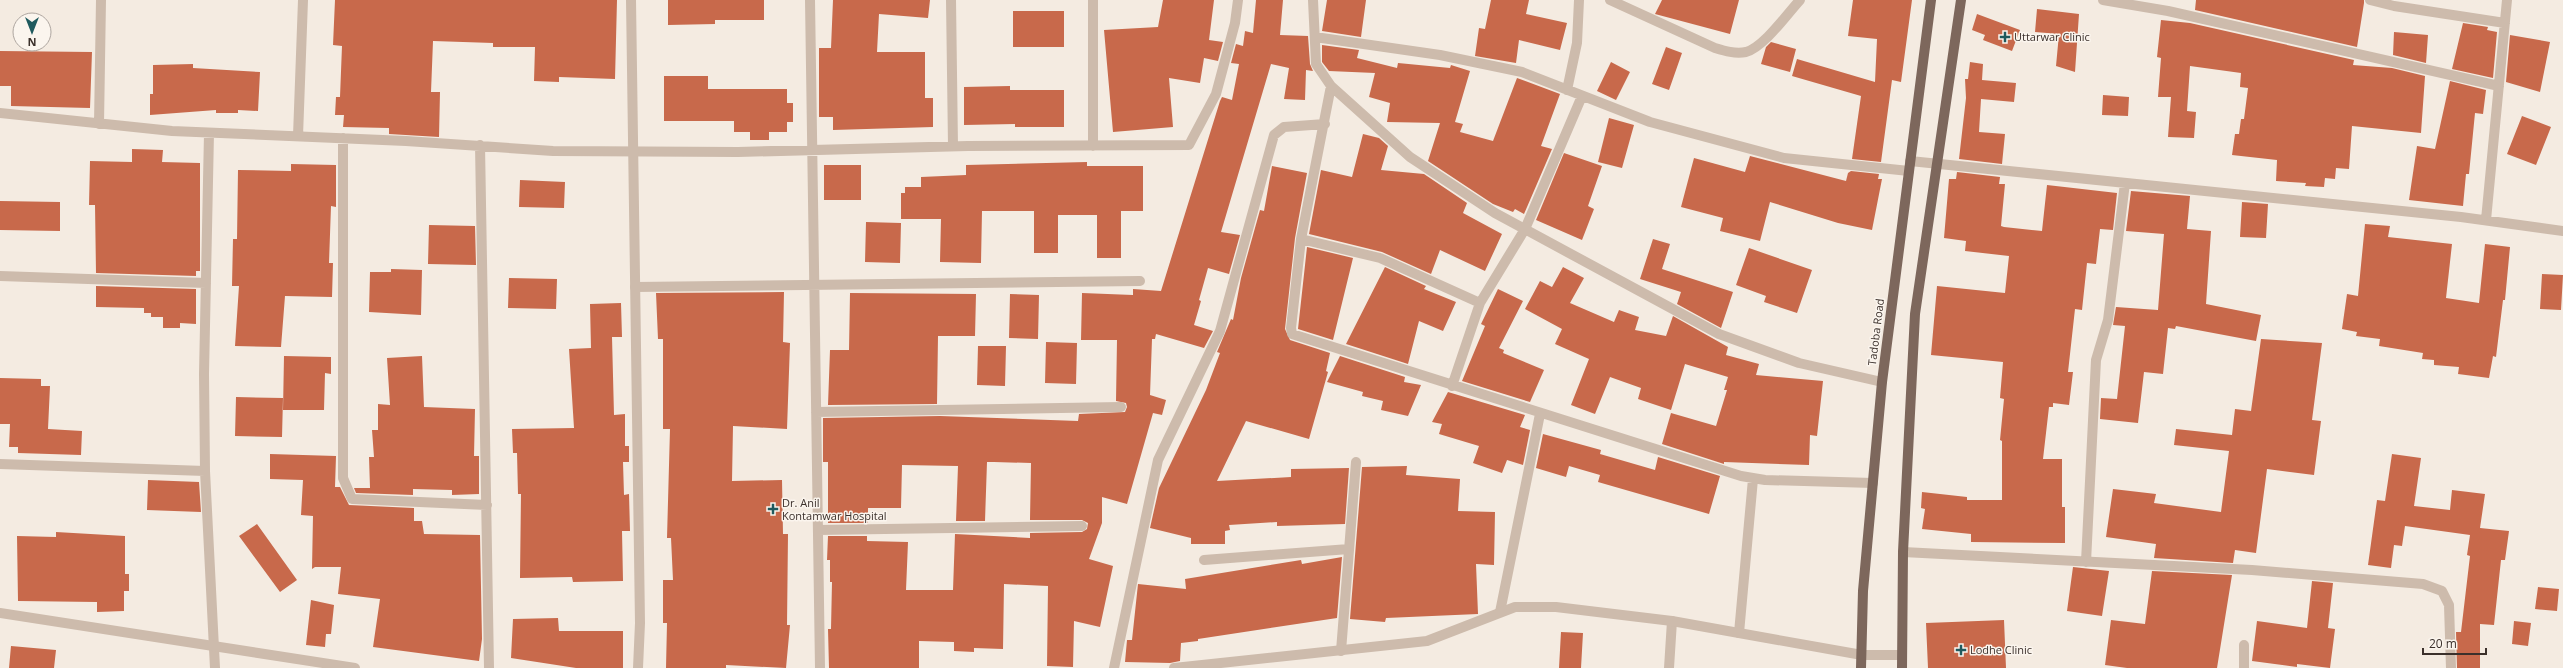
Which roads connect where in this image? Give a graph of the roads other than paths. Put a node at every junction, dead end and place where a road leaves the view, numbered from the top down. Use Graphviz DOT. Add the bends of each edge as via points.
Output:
graph roads {
  1 [pos="101,0"];
  2 [pos="303,0"];
  3 [pos="631,0"];
  4 [pos="810,0"];
  5 [pos="951,0"];
  6 [pos="1093,0"];
  7 [pos="1238,0"];
  8 [pos="1313,0"];
  9 [pos="1579,0"];
  10 [pos="1610,0"];
  11 [pos="1800,0"];
  12 [pos="1931,0"];
  13 [pos="1961,0"];
  14 [pos="2103,0"];
  15 [pos="2370,0"];
  16 [pos="2507,0"];
  17 [pos="2384,2"];
  18 [pos="2505,23"];
  19 [pos="1315,37"];
  20 [pos="1331,86"];
  21 [pos="2499,86"];
  22 [pos="1566,90"];
  23 [pos="1582,96"];
  24 [pos="0,113"];
  25 [pos="99,124"];
  26 [pos="1325,124"];
  27 [pos="209,133"];
  28 [pos="298,136"];
  29 [pos="343,138"];
  30 [pos="480,145"];
  31 [pos="953,146"];
  32 [pos="1093,146"];
  33 [pos="811,150"];
  34 [pos="632,152"];
  35 [pos="1938,164"];
  36 [pos="1910,166"];
  37 [pos="2125,183"];
  38 [pos="2486,220"];
  39 [pos="1525,229"];
  40 [pos="2563,230"];
  41 [pos="1301,239"];
  42 [pos="0,276"];
  43 [pos="1140,281"];
  44 [pos="206,283"];
  45 [pos="814,283"];
  46 [pos="635,287"];
  47 [pos="1480,303"];
  48 [pos="1882,382"];
  49 [pos="1452,386"];
  50 [pos="1121,407"];
  51 [pos="816,412"];
  52 [pos="1540,414"];
  53 [pos="1356,462"];
  54 [pos="0,464"];
  55 [pos="205,471"];
  56 [pos="1753,479"];
  57 [pos="1873,483"];
  58 [pos="487,505"];
  59 [pos="1082,526"];
  60 [pos="818,530"];
  61 [pos="1349,549"];
  62 [pos="1903,552"];
  63 [pos="1204,560"];
  64 [pos="2086,562"];
  65 [pos="1500,612"];
  66 [pos="0,613"];
  67 [pos="1672,622"];
  68 [pos="1739,633"];
  69 [pos="2244,645"];
  70 [pos="214,646"];
  71 [pos="1341,651"];
  72 [pos="1862,655"];
  73 [pos="1902,655"];
  74 [pos="215,668"];
  75 [pos="355,668"];
  76 [pos="489,668"];
  77 [pos="638,668"];
  78 [pos="820,668"];
  79 [pos="1114,668"];
  80 [pos="1174,668"];
  81 [pos="1669,668"];
  82 [pos="1861,668"];
  83 [pos="1902,668"];
  84 [pos="2244,668"];
  85 [pos="2451,668"];
  1 -- 25 [label="street"];
  2 -- 28 [label="street"];
  3 -- 34 [label="street"];
  4 -- 33 [label="street"];
  5 -- 31 [label="street"];
  6 -- 32 [label="street"];
  7 -- 32 [label="street" via="1216,94 1189,145"];
  8 -- 19 [label="street"];
  9 -- 22 [label="street" via="1577,43"];
  10 -- 11 [label="street" via="1715,48 1732,53 1747,52 1760,44"];
  12 -- 36 [label="main road, Tadoba Road"];
  13 -- 35 [label="main road"];
  14 -- 21 [label="street" via="2168,11"];
  15 -- 17 [label="street"];
  16 -- 18 [label="street"];
  17 -- 18 [label="street" via="2394,6"];
  18 -- 21 [label="street"];
  19 -- 20 [label="street" via="1316,64"];
  19 -- 22 [label="street" via="1440,55 1514,70"];
  20 -- 26 [label="street"];
  20 -- 39 [label="street" via="1410,157 1495,213"];
  21 -- 38 [label="street"];
  22 -- 23 [label="street"];
  23 -- 36 [label="street" via="1650,122 1784,158"];
  23 -- 39 [label="street"];
  24 -- 25 [label="street"];
  25 -- 27 [label="street"];
  26 -- 41 [label="street"];
  26 -- 79 [label="street" via="1284,127 1274,135 1220,331 1158,460"];
  27 -- 28 [label="street"];
  27 -- 44 [label="street"];
  28 -- 29 [label="street"];
  29 -- 30 [label="street"];
  29 -- 58 [label="street" via="343,478 352,499"];
  30 -- 34 [label="street"];
  30 -- 58 [label="street"];
  31 -- 32 [label="street"];
  31 -- 33 [label="street"];
  33 -- 34 [label="street"];
  33 -- 45 [label="street"];
  34 -- 46 [label="street"];
  35 -- 36 [label="street"];
  35 -- 37 [label="street"];
  35 -- 62 [label="main road" via="1915,314"];
  36 -- 48 [label="main road, Tadoba Road"];
  37 -- 38 [label="street"];
  37 -- 64 [label="street" via="2108,320 2096,360"];
  38 -- 40 [label="street"];
  39 -- 47 [label="street"];
  39 -- 48 [label="street" via="1719,334 1799,363"];
  41 -- 47 [label="street" via="1380,258"];
  41 -- 49 [label="street" via="1290,328 1292,334"];
  42 -- 44 [label="street"];
  43 -- 45 [label="street"];
  44 -- 55 [label="street"];
  45 -- 46 [label="street"];
  45 -- 51 [label="street"];
  46 -- 77 [label="street" via="640,623"];
  47 -- 49 [label="street"];
  48 -- 57 [label="main road, Tadoba Road"];
  49 -- 52 [label="street"];
  50 -- 51 [label="street"];
  51 -- 60 [label="street"];
  52 -- 56 [label="street"];
  52 -- 65 [label="street"];
  53 -- 61 [label="street"];
  54 -- 55 [label="street"];
  55 -- 70 [label="street"];
  56 -- 57 [label="street"];
  56 -- 68 [label="street"];
  57 -- 72 [label="main road, Tadoba Road" via="1863,591"];
  58 -- 76 [label="street"];
  59 -- 60 [label="street"];
  60 -- 78 [label="street"];
  61 -- 63 [label="street"];
  61 -- 71 [label="street"];
  62 -- 64 [label="street"];
  62 -- 73 [label="main road"];
  64 -- 85 [label="street" via="2252,570 2423,584 2442,591 2449,605"];
  65 -- 67 [label="street" via="1515,607 1556,607"];
  65 -- 71 [label="street" via="1427,641"];
  66 -- 70 [label="street"];
  67 -- 68 [label="street"];
  67 -- 81 [label="street"];
  68 -- 72 [label="street"];
  69 -- 84 [label="street"];
  70 -- 74 [label="street"];
  70 -- 75 [label="street"];
  71 -- 80 [label="street"];
  72 -- 73 [label="street"];
  72 -- 82 [label="main road, Tadoba Road"];
  73 -- 83 [label="main road"];
}
